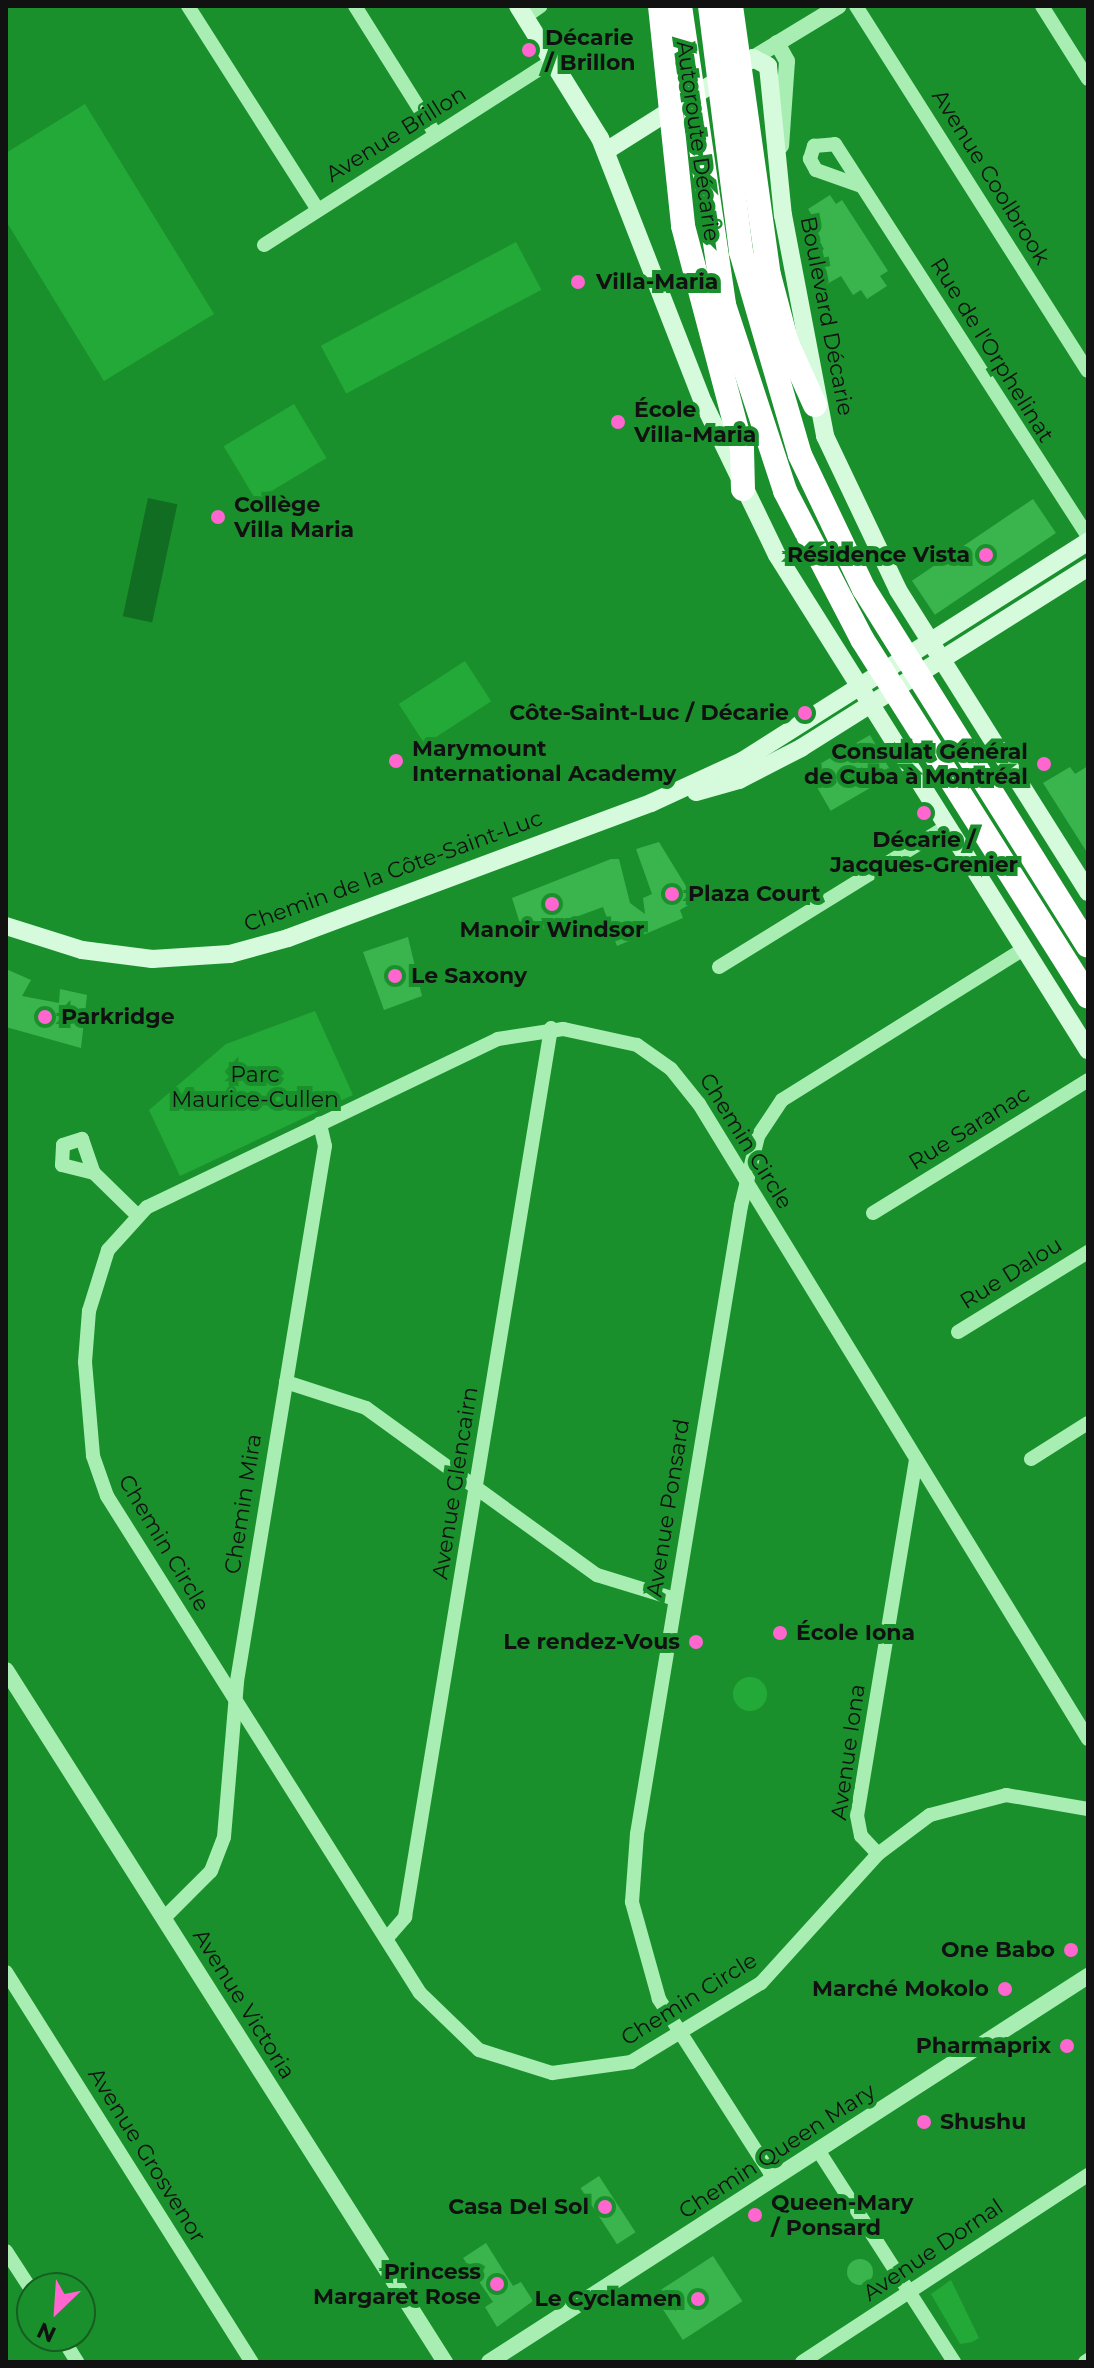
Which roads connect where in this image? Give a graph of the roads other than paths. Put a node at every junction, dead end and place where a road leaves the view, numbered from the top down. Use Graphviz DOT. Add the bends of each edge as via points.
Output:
graph roads {
  1 [pos="188,6"];
  2 [pos="355,6"];
  3 [pos="541,6"];
  4 [pos="660,6"];
  5 [pos="680,6"];
  6 [pos="710,6"];
  7 [pos="731,6"];
  8 [pos="839,6"];
  9 [pos="856,6"];
  10 [pos="1042,6"];
  11 [pos="522,11"];
  12 [pos="777,43"];
  13 [pos="753,58"];
  14 [pos="552,61"];
  15 [pos="1088,79"];
  16 [pos="436,135"];
  17 [pos="606,151"];
  18 [pos="780,158"];
  19 [pos="861,186"];
  20 [pos="318,210"];
  21 [pos="264,245"];
  22 [pos="1088,371"];
  23 [pos="815,405"];
  24 [pos="743,489"];
  25 [pos="1088,539"];
  26 [pos="1088,567"];
  27 [pos="925,646"];
  28 [pos="937,664"];
  29 [pos="864,686"];
  30 [pos="874,702"];
  31 [pos="651,803"];
  32 [pos="947,826"];
  33 [pos="1088,892"];
  34 [pos="6,926"];
  35 [pos="1088,946"];
  36 [pos="1024,949"];
  37 [pos="719,967"];
  38 [pos="1088,997"];
  39 [pos="551,1028"];
  40 [pos="1088,1050"];
  41 [pos="1088,1080"];
  42 [pos="320,1124"];
  43 [pos="94,1173"];
  44 [pos="746,1182"];
  45 [pos="873,1213"];
  46 [pos="136,1214"];
  47 [pos="1088,1252"];
  48 [pos="958,1332"];
  49 [pos="286,1382"];
  50 [pos="1088,1423"];
  51 [pos="916,1459"];
  52 [pos="1031,1459"];
  53 [pos="476,1489"];
  54 [pos="675,1599"];
  55 [pos="6,1670"];
  56 [pos="236,1701"];
  57 [pos="1088,1739"];
  58 [pos="1088,1809"];
  59 [pos="878,1854"];
  60 [pos="164,1918"];
  61 [pos="387,1938"];
  62 [pos="6,1972"];
  63 [pos="1088,1976"];
  64 [pos="680,2035"];
  65 [pos="818,2150"];
  66 [pos="1088,2175"];
  67 [pos="774,2179"];
  68 [pos="7,2255"];
  69 [pos="19,2272"];
  70 [pos="909,2292"];
  71 [pos="252,2362"];
  72 [pos="445,2362"];
  73 [pos="489,2362"];
  74 [pos="802,2362"];
  75 [pos="954,2362"];
  1 -- 20 [label="street"];
  2 -- 16 [label="street"];
  3 -- 11 [label="street"];
  4 -- 24 [label="highway" via="683,226 742,449"];
  5 -- 38 [label="highway, Autoroute Décarie" via="721,290 785,491 862,639"];
  6 -- 35 [label="highway, Autoroute Décarie" via="749,292 800,455 864,589"];
  7 -- 23 [label="highway" via="769,275 787,343"];
  8 -- 12 [label="street"];
  9 -- 22 [label="street, Avenue Coolbrook"];
  10 -- 15 [label="street"];
  11 -- 14 [label="main road"];
  12 -- 13 [label="street"];
  12 -- 18 [label="street, Boulevard Décarie" via="787,66"];
  13 -- 17 [label="main road"];
  13 -- 18 [label="main road, Boulevard Décarie" via="773,76"];
  14 -- 16 [label="street, Avenue Brillon"];
  14 -- 17 [label="main road"];
  16 -- 20 [label="street, Avenue Brillon"];
  17 -- 24 [label="main road"];
  18 -- 23 [label="main road, Boulevard Décarie"];
  19 -- 25 [label="street, Rue de l'Orphelinat"];
  20 -- 21 [label="street, Avenue Brillon"];
  23 -- 27 [label="main road, Boulevard Décarie" via="868,534"];
  24 -- 29 [label="main road"];
  25 -- 27 [label="main road, Chemin de la Côte-Saint-Luc"];
  26 -- 28 [label="main road, Chemin de la Côte-Saint-Luc"];
  27 -- 28 [label="main road, Boulevard Décarie"];
  27 -- 29 [label="main road, Chemin de la Côte-Saint-Luc"];
  28 -- 30 [label="main road, Chemin de la Côte-Saint-Luc"];
  28 -- 33 [label="main road, Boulevard Décarie"];
  29 -- 30 [label="main road"];
  29 -- 31 [label="main road, Chemin de la Côte-Saint-Luc" via="761,751"];
  30 -- 31 [label="main road, Chemin de la Côte-Saint-Luc" via="739,780"];
  30 -- 32 [label="main road"];
  31 -- 34 [label="main road, Chemin de la Côte-Saint-Luc" via="230,954 115,956"];
  32 -- 36 [label="main road"];
  32 -- 37 [label="street"];
  36 -- 40 [label="main road"];
  36 -- 44 [label="street, Avenue Ponsard" via="787,1096 760,1130"];
  39 -- 42 [label="street, Chemin Circle" via="498,1039"];
  39 -- 44 [label="street, Chemin Circle" via="612,1036 660,1060 690,1090"];
  39 -- 53 [label="street, Avenue Glencairn"];
  41 -- 45 [label="street, Rue Saranac"];
  42 -- 46 [label="street, Chemin Circle"];
  42 -- 49 [label="street, Chemin Mira" via="325,1146"];
  43 -- 46 [label="street"];
  44 -- 51 [label="street, Chemin Circle"];
  44 -- 54 [label="street, Avenue Ponsard"];
  46 -- 56 [label="street, Chemin Circle" via="103,1260 89,1311 85,1362 93,1456 112,1507"];
  47 -- 48 [label="street, Rue Dalou"];
  49 -- 53 [label="street" via="358,1403"];
  49 -- 56 [label="street, Chemin Mira"];
  50 -- 52 [label="street"];
  51 -- 57 [label="street, Chemin Circle"];
  51 -- 59 [label="street, Avenue Iona" via="857,1816 861,1836"];
  53 -- 54 [label="street" via="597,1575"];
  53 -- 61 [label="street, Avenue Glencairn" via="405,1917"];
  54 -- 64 [label="street, Avenue Ponsard" via="632,1889 648,1975"];
  55 -- 60 [label="street, Avenue Victoria"];
  56 -- 60 [label="street, Chemin Mira" via="221,1854 186,1904"];
  56 -- 61 [label="street, Chemin Circle"];
  58 -- 59 [label="street, Chemin Circle" via="1035,1796 981,1799 930,1815"];
  59 -- 64 [label="street, Chemin Circle" via="770,1976"];
  60 -- 72 [label="street, Avenue Victoria"];
  61 -- 64 [label="street, Chemin Circle" via="445,2023 515,2066 603,2071"];
  62 -- 71 [label="street, Avenue Grosvenor"];
  63 -- 65 [label="street, Chemin Queen Mary"];
  64 -- 67 [label="street, Avenue Ponsard"];
  65 -- 67 [label="street, Chemin Queen Mary"];
  65 -- 70 [label="street"];
  66 -- 70 [label="street, Avenue Dornal"];
  67 -- 73 [label="street, Chemin Queen Mary"];
  68 -- 69 [label="street"];
  70 -- 74 [label="street, Avenue Dornal"];
  70 -- 75 [label="street"];
}
